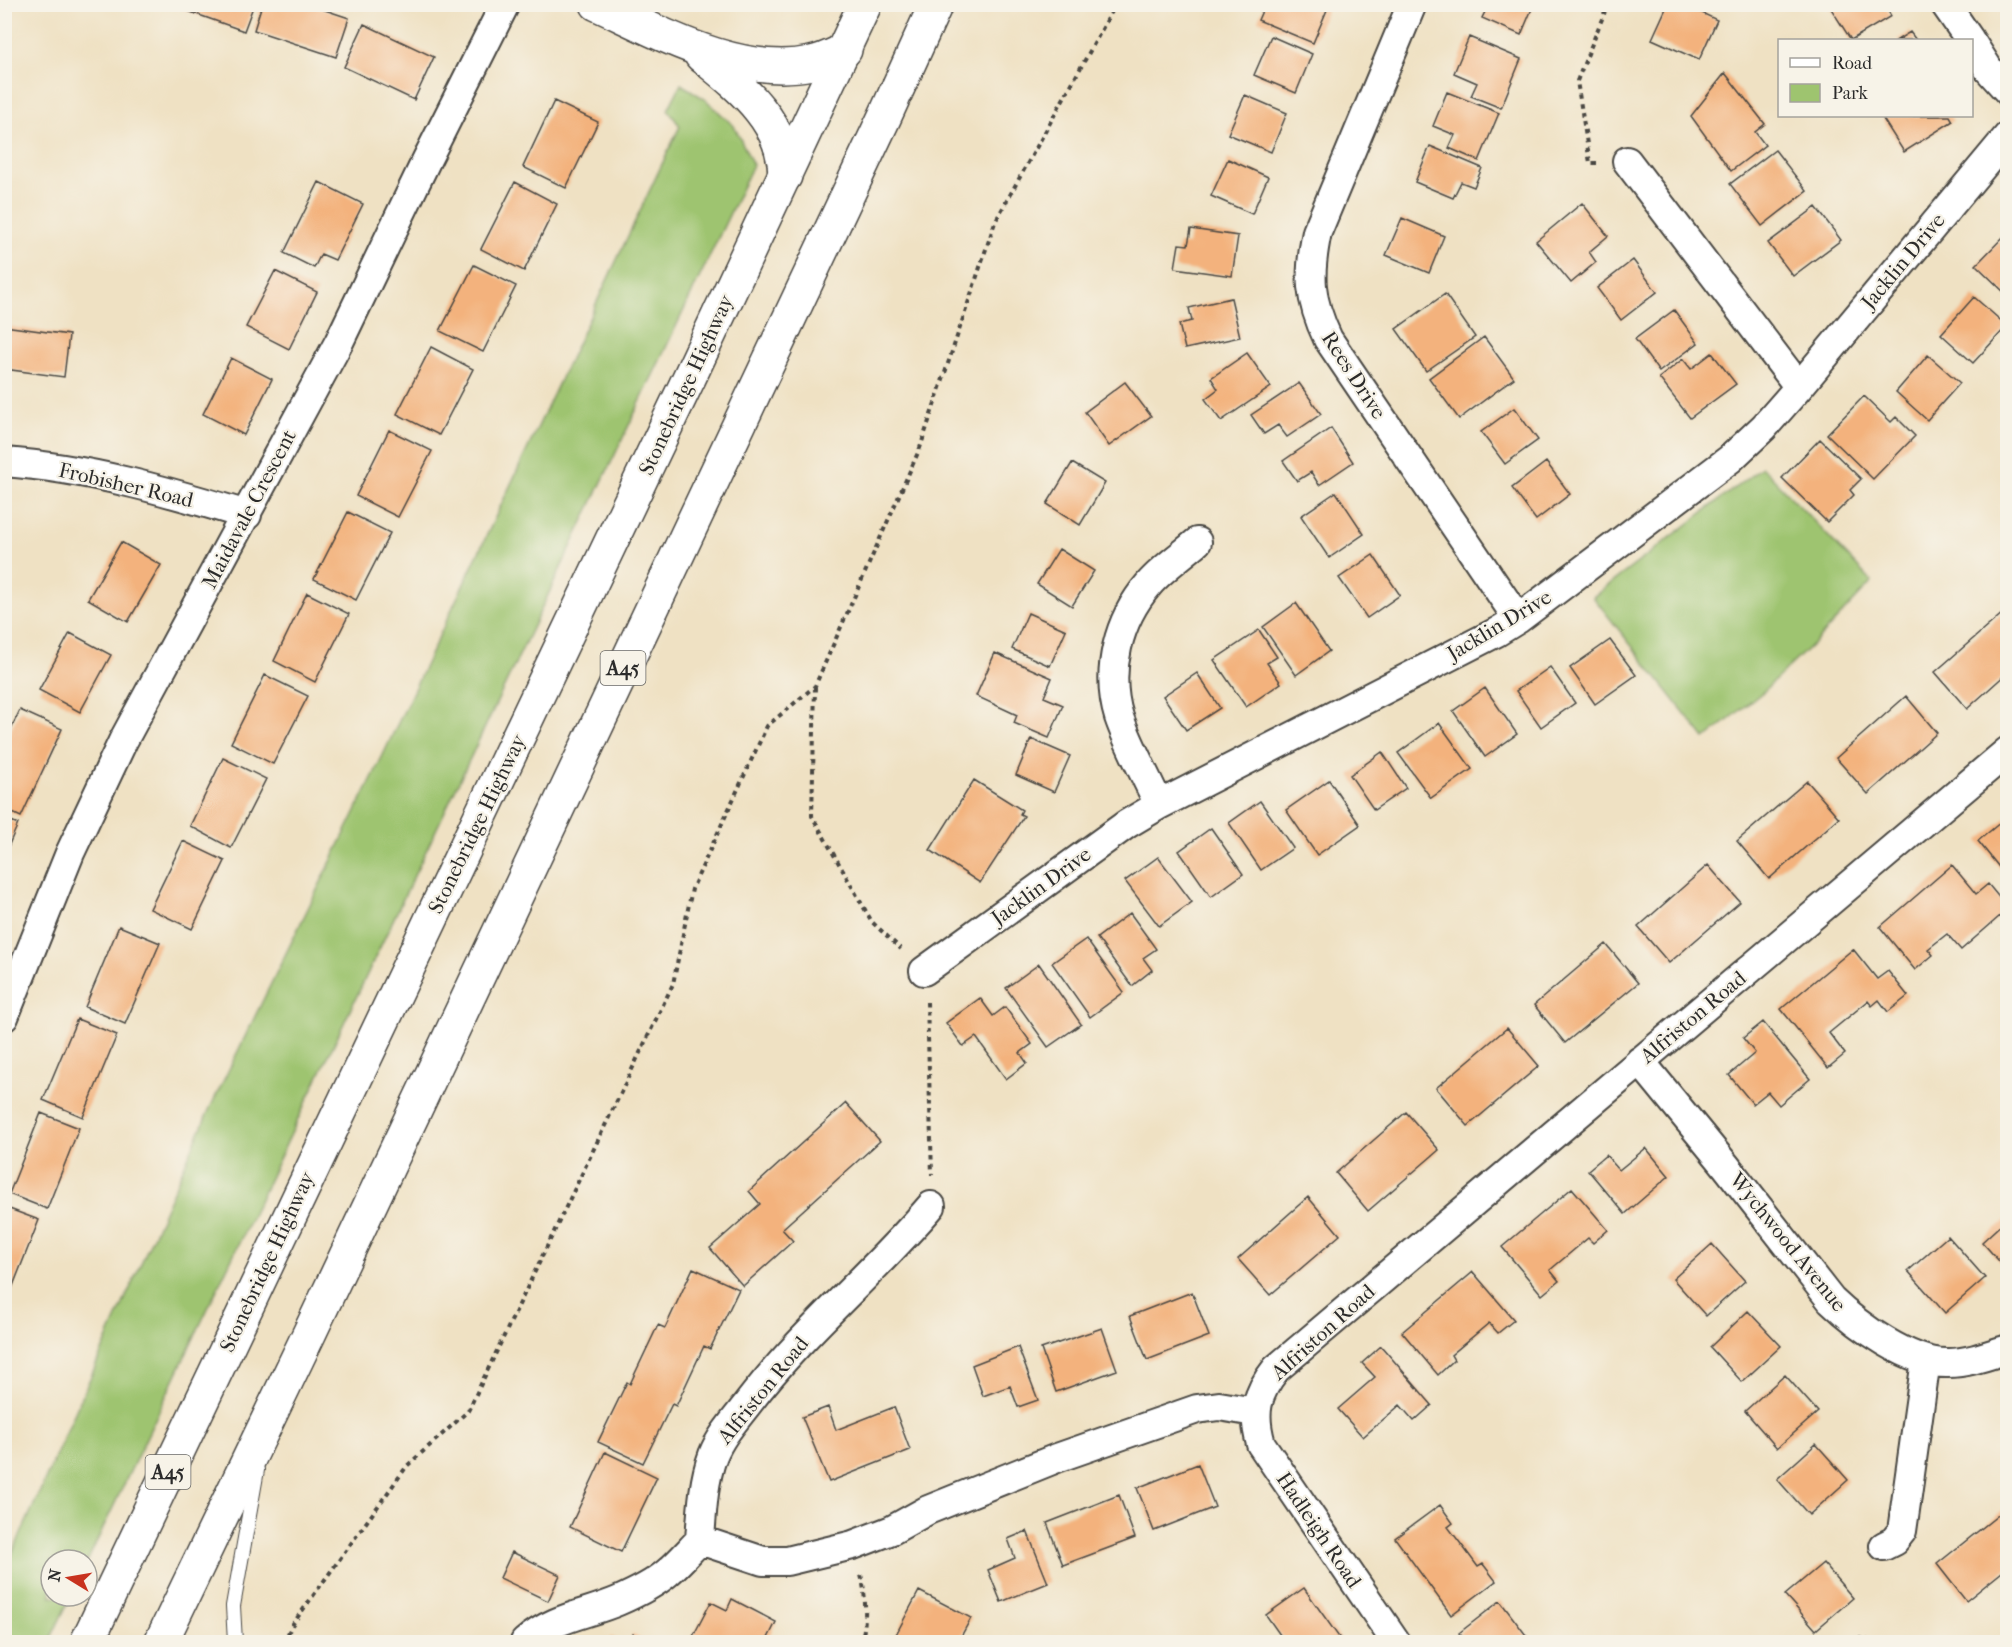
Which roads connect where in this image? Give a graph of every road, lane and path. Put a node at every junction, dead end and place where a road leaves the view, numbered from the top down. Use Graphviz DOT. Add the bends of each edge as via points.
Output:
graph roads {
  1 [pos="505,4"];
  2 [pos="597,4"];
  3 [pos="865,4"];
  4 [pos="936,4"];
  5 [pos="1116,4"];
  6 [pos="1412,4"];
  7 [pos="1608,4"];
  8 [pos="1945,4"];
  9 [pos="1969,39"];
  10 [pos="1973,45"];
  11 [pos="693,48"];
  12 [pos="845,50"];
  13 [pos="2007,91"];
  14 [pos="2007,136"];
  15 [pos="1627,161"];
  16 [pos="785,176"];
  17 [pos="1799,387"];
  18 [pos="4,462"];
  19 [pos="247,515"];
  20 [pos="1197,542"];
  21 [pos="1518,619"];
  22 [pos="815,686"];
  23 [pos="2007,751"];
  24 [pos="1159,805"];
  25 [pos="924,970"];
  26 [pos="4,1017"];
  27 [pos="1640,1061"];
  28 [pos="931,1206"];
  29 [pos="2007,1348"];
  30 [pos="1926,1360"];
  31 [pos="1255,1412"];
  32 [pos="264,1430"];
  33 [pos="700,1540"];
  34 [pos="853,1545"];
  35 [pos="1884,1546"];
  36 [pos="87,1642"];
  37 [pos="160,1642"];
  38 [pos="235,1642"];
  39 [pos="284,1642"];
  40 [pos="525,1642"];
  41 [pos="861,1642"];
  42 [pos="1396,1642"];
  1 -- 19 [label="street, Maidavale Crescent" via="339,342"];
  2 -- 11 [label="main road"];
  3 -- 12 [label="main road, Stonebridge Highway / A45"];
  4 -- 32 [label="main road, A45"];
  5 -- 22 [label="path" via="995,222 920,448"];
  6 -- 21 [label="street, Rees Drive" via="1317,232 1312,255 1312,298 1328,339"];
  7 -- 15 [label="path" via="1577,81 1590,163"];
  8 -- 9 [label="street"];
  10 -- 13 [label="street"];
  11 -- 12 [label="main road" via="740,61 787,65 812,63"];
  11 -- 16 [label="main road" via="762,111 783,150"];
  12 -- 16 [label="main road, Stonebridge Highway / A45"];
  14 -- 17 [label="street, Jacklin Drive"];
  15 -- 17 [label="street"];
  16 -- 36 [label="main road, Stonebridge Highway / A45"];
  17 -- 21 [label="street, Jacklin Drive" via="1764,428 1730,459"];
  18 -- 19 [label="street, Frobisher Road" via="119,480"];
  19 -- 26 [label="street, Maidavale Crescent" via="123,741 70,853"];
  20 -- 24 [label="street" via="1162,571 1136,601 1119,637 1115,658 1114,699 1120,720"];
  21 -- 24 [label="street, Jacklin Drive"];
  22 -- 25 [label="path" via="813,816 872,922"];
  22 -- 39 [label="path" via="767,726 692,889 673,984 468,1411 406,1466 292,1625"];
  23 -- 27 [label="street, Alfriston Road"];
  24 -- 25 [label="street, Jacklin Drive"];
  25 -- 28 [label="path"];
  27 -- 30 [label="street, Wychwood Avenue" via="1831,1299 1875,1335"];
  27 -- 31 [label="street, Alfriston Road" via="1276,1369"];
  28 -- 33 [label="street, Alfriston Road" via="779,1364 720,1442 709,1468"];
  29 -- 30 [label="street, Wychwood Avenue" via="1948,1363"];
  30 -- 35 [label="street" via="1902,1531"];
  31 -- 34 [label="street" via="1219,1406 1197,1409 1057,1458"];
  31 -- 42 [label="street, Hadleigh Road" via="1261,1444"];
  32 -- 37 [label="main road, A45"];
  32 -- 38 [label="lane" via="233,1606"];
  33 -- 34 [label="street" via="763,1561 788,1561"];
  33 -- 40 [label="street" via="666,1574 642,1589 555,1623"];
  34 -- 41 [label="path" via="864,1585"];
}
